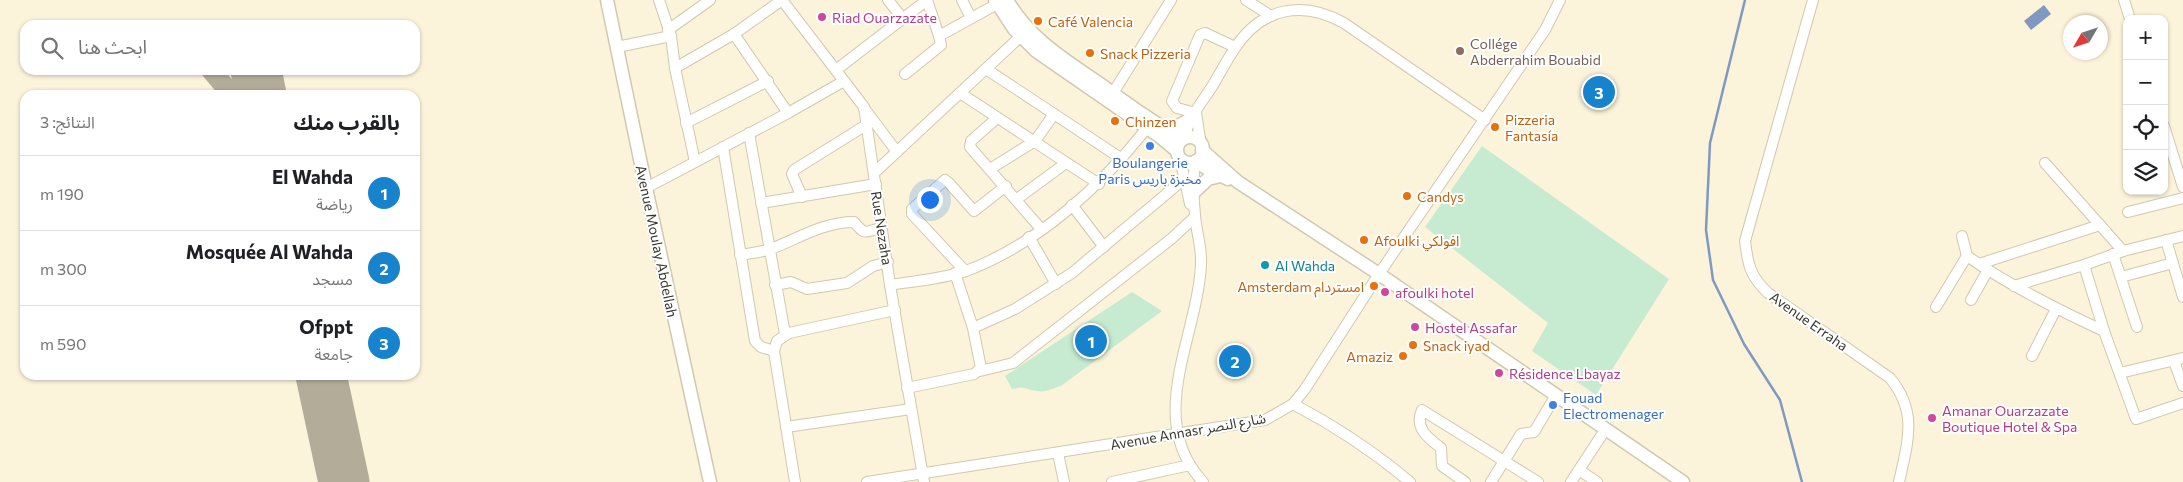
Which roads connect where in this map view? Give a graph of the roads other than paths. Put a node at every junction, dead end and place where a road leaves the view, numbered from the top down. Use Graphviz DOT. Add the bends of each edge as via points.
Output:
graph roads {
  1 [pos="607,0"];
  2 [pos="659,0"];
  3 [pos="710,0"];
  4 [pos="782,0"];
  5 [pos="888,0"];
  6 [pos="927,0"];
  7 [pos="962,0"];
  8 [pos="1171,0"];
  9 [pos="1246,0"];
  10 [pos="1560,0"];
  11 [pos="1813,0"];
  12 [pos="2124,0"];
  13 [pos="1000,1"];
  14 [pos="1309,5"];
  15 [pos="2129,15"];
  16 [pos="1270,16"];
  17 [pos="971,18"];
  18 [pos="903,19"];
  19 [pos="670,33"];
  20 [pos="734,34"];
  21 [pos="939,36"];
  22 [pos="1020,37"];
  23 [pos="617,47"];
  24 [pos="1235,47"];
  25 [pos="675,68"];
  26 [pos="986,69"];
  27 [pos="836,70"];
  28 [pos="906,74"];
  29 [pos="768,81"];
  30 [pos="844,81"];
  31 [pos="960,93"];
  32 [pos="1113,94"];
  33 [pos="864,107"];
  34 [pos="788,114"];
  35 [pos="1054,114"];
  36 [pos="1194,116"];
  37 [pos="997,118"];
  38 [pos="1485,120"];
  39 [pos="686,123"];
  40 [pos="866,125"];
  41 [pos="1162,127"];
  42 [pos="1147,128"];
  43 [pos="749,133"];
  44 [pos="1184,139"];
  45 [pos="2168,139"];
  46 [pos="1035,141"];
  47 [pos="723,147"];
  48 [pos="897,152"];
  49 [pos="1199,154"];
  50 [pos="1179,155"];
  51 [pos="1122,159"];
  52 [pos="695,162"];
  53 [pos="1066,163"];
  54 [pos="2045,163"];
  55 [pos="990,169"];
  56 [pos="874,173"];
  57 [pos="1220,176"];
  58 [pos="1183,180"];
  59 [pos="1238,182"];
  60 [pos="876,184"];
  61 [pos="1099,184"];
  62 [pos="1006,186"];
  63 [pos="2183,187"];
  64 [pos="646,188"];
  65 [pos="1193,193"];
  66 [pos="802,197"];
  67 [pos="2183,198"];
  68 [pos="1017,199"];
  69 [pos="761,203"];
  70 [pos="1072,206"];
  71 [pos="2128,212"];
  72 [pos="1195,217"];
  73 [pos="2100,225"];
  74 [pos="882,228"];
  75 [pos="1041,229"];
  76 [pos="1962,236"];
  77 [pos="2183,236"];
  78 [pos="1029,237"];
  79 [pos="2166,240"];
  80 [pos="1104,247"];
  81 [pos="769,250"];
  82 [pos="2118,252"];
  83 [pos="740,255"];
  84 [pos="1967,256"];
  85 [pos="888,262"];
  86 [pos="2173,263"];
  87 [pos="1979,264"];
  88 [pos="2084,265"];
  89 [pos="1988,270"];
  90 [pos="960,272"];
  91 [pos="1379,274"];
  92 [pos="2121,277"];
  93 [pos="1056,284"];
  94 [pos="775,285"];
  95 [pos="890,285"];
  96 [pos="2014,286"];
  97 [pos="2183,298"];
  98 [pos="1971,300"];
  99 [pos="1936,307"];
  100 [pos="2056,309"];
  101 [pos="894,310"];
  102 [pos="2137,327"];
  103 [pos="973,328"];
  104 [pos="2104,331"];
  105 [pos="785,334"];
  106 [pos="774,351"];
  107 [pos="2032,356"];
  108 [pos="2178,359"];
  109 [pos="980,371"];
  110 [pos="2120,373"];
  111 [pos="2183,386"];
  112 [pos="907,388"];
  113 [pos="1556,396"];
  114 [pos="2183,403"];
  115 [pos="1293,404"];
  116 [pos="911,409"];
  117 [pos="786,427"];
  118 [pos="1605,430"];
  119 [pos="1176,434"];
  120 [pos="1058,453"];
  121 [pos="1504,461"];
  122 [pos="1190,465"];
  123 [pos="1579,470"];
  124 [pos="923,478"];
  125 [pos="710,482"];
  126 [pos="795,482"];
  127 [pos="867,482"];
  128 [pos="1064,482"];
  129 [pos="1112,482"];
  130 [pos="1203,482"];
  131 [pos="1410,482"];
  132 [pos="1465,482"];
  133 [pos="1491,482"];
  134 [pos="1538,482"];
  135 [pos="1571,482"];
  136 [pos="1597,482"];
  137 [pos="1683,482"];
  138 [pos="1899,482"];
  1 -- 23 [label="main road, Avenue Moulay Abdellah"];
  2 -- 19 [label="street"];
  3 -- 19 [label="street"];
  4 -- 20 [label="street"];
  4 -- 27 [label="street"];
  5 -- 18 [label="street"];
  6 -- 18 [label="street"];
  6 -- 21 [label="street"];
  7 -- 17 [label="street"];
  8 -- 32 [label="street"];
  9 -- 16 [label="street"];
  10 -- 38 [label="street, Avenue Annasr شارع النصر" via="1545,30"];
  11 -- 138 [label="street, Avenue Erraha" via="1745,241 1748,266 1758,284 1768,293 1890,378 1901,392 1908,409 1909,423"];
  12 -- 15 [label="street"];
  13 -- 17 [label="street"];
  13 -- 22 [label="main road"];
  13 -- 32 [label="main road" via="1041,42"];
  14 -- 16 [label="street"];
  14 -- 38 [label="street" via="1344,23"];
  16 -- 24 [label="street"];
  17 -- 21 [label="street"];
  18 -- 27 [label="street"];
  19 -- 23 [label="street"];
  19 -- 25 [label="street"];
  20 -- 25 [label="street"];
  20 -- 29 [label="street"];
  21 -- 28 [label="street" via="941,45"];
  22 -- 26 [label="street"];
  22 -- 42 [label="main road" via="1049,61"];
  23 -- 64 [label="main road, Avenue Moulay Abdellah"];
  24 -- 36 [label="street"];
  24 -- 36 [label="street" via="1205,33 1200,35 1172,101 1177,108"];
  25 -- 39 [label="street"];
  26 -- 31 [label="street"];
  26 -- 35 [label="street"];
  27 -- 30 [label="street"];
  29 -- 34 [label="street"];
  29 -- 39 [label="street"];
  30 -- 33 [label="street"];
  30 -- 34 [label="street"];
  31 -- 37 [label="street"];
  31 -- 48 [label="street"];
  32 -- 41 [label="main road"];
  33 -- 40 [label="street, Rue Nezaha"];
  33 -- 48 [label="street"];
  34 -- 43 [label="street"];
  35 -- 46 [label="street"];
  35 -- 51 [label="street"];
  36 -- 41 [label="main road" via="1178,126"];
  36 -- 44 [label="street"];
  36 -- 49 [label="street"];
  37 -- 46 [label="street"];
  37 -- 55 [label="street" via="970,145"];
  38 -- 91 [label="street, Avenue Annasr شارع النصر"];
  39 -- 52 [label="street"];
  40 -- 56 [label="street, Rue Nezaha"];
  40 -- 66 [label="street" via="794,170 792,174"];
  41 -- 44 [label="main road"];
  42 -- 50 [label="main road"];
  42 -- 51 [label="street"];
  43 -- 47 [label="street"];
  43 -- 69 [label="street"];
  44 -- 49 [label="main road" via="1192,138"];
  44 -- 50 [label="main road" via="1178,144"];
  45 -- 63 [label="street"];
  46 -- 53 [label="street"];
  46 -- 55 [label="street"];
  47 -- 52 [label="street"];
  47 -- 83 [label="street"];
  48 -- 56 [label="street"];
  49 -- 50 [label="main road" via="1187,162"];
  49 -- 57 [label="main road"];
  49 -- 59 [label="main road"];
  49 -- 65 [label="street"];
  50 -- 58 [label="street"];
  51 -- 61 [label="street"];
  52 -- 64 [label="street"];
  53 -- 61 [label="street"];
  53 -- 68 [label="street"];
  54 -- 73 [label="street"];
  55 -- 62 [label="street"];
  56 -- 60 [label="street, Rue Nezaha"];
  57 -- 59 [label="main road"];
  57 -- 65 [label="main road" via="1208,179"];
  58 -- 72 [label="street"];
  58 -- 80 [label="street"];
  59 -- 91 [label="main road"];
  60 -- 66 [label="street"];
  60 -- 74 [label="street, Rue Nezaha"];
  61 -- 70 [label="street"];
  62 -- 68 [label="street"];
  62 -- 90 [label="street" via="974,211 944,180 912,209 912,214"];
  64 -- 125 [label="main road, Avenue Moulay Abdellah"];
  65 -- 72 [label="street"];
  66 -- 69 [label="street"];
  67 -- 71 [label="street"];
  68 -- 75 [label="street"];
  69 -- 81 [label="street"];
  70 -- 75 [label="street"];
  70 -- 80 [label="street"];
  72 -- 109 [label="street" via="1013,362"];
  72 -- 119 [label="street" via="1201,262 1199,287 1179,372"];
  73 -- 82 [label="street"];
  73 -- 87 [label="street"];
  74 -- 81 [label="street" via="863,232 854,222 844,222 824,226"];
  74 -- 85 [label="street, Rue Nezaha"];
  75 -- 78 [label="street"];
  76 -- 84 [label="street"];
  77 -- 79 [label="street"];
  78 -- 90 [label="street" via="995,258"];
  78 -- 93 [label="street"];
  79 -- 82 [label="street"];
  79 -- 86 [label="street"];
  80 -- 93 [label="street"];
  81 -- 83 [label="street"];
  81 -- 94 [label="street"];
  82 -- 88 [label="street"];
  82 -- 92 [label="street"];
  83 -- 106 [label="street" via="755,341 761,347"];
  84 -- 87 [label="street"];
  84 -- 99 [label="street"];
  85 -- 94 [label="street" via="873,266 847,283 807,289 791,282"];
  85 -- 95 [label="street, Rue Nezaha"];
  86 -- 92 [label="street"];
  86 -- 97 [label="street"];
  87 -- 89 [label="street"];
  88 -- 96 [label="street"];
  88 -- 104 [label="street"];
  89 -- 96 [label="street"];
  89 -- 98 [label="street"];
  90 -- 95 [label="street"];
  90 -- 103 [label="street"];
  91 -- 113 [label="main road"];
  91 -- 115 [label="street, Avenue Annasr شارع النصر"];
  92 -- 102 [label="street"];
  93 -- 103 [label="street" via="1015,309"];
  94 -- 105 [label="street"];
  95 -- 101 [label="street, Rue Nezaha"];
  96 -- 100 [label="street"];
  100 -- 104 [label="street"];
  100 -- 107 [label="street"];
  101 -- 105 [label="street"];
  101 -- 112 [label="street, Rue Nezaha"];
  103 -- 109 [label="street"];
  104 -- 110 [label="street"];
  105 -- 106 [label="street" via="777,341"];
  106 -- 117 [label="street"];
  108 -- 110 [label="street"];
  108 -- 111 [label="street"];
  109 -- 112 [label="street"];
  110 -- 114 [label="street" via="2136,419"];
  112 -- 116 [label="street, Rue Nezaha"];
  113 -- 118 [label="main road"];
  113 -- 121 [label="street" via="1534,432 1521,434"];
  115 -- 119 [label="street, Avenue Annasr شارع النصر" via="1265,420"];
  115 -- 131 [label="street" via="1333,425"];
  116 -- 117 [label="street"];
  116 -- 124 [label="street, Rue Nezaha"];
  117 -- 126 [label="street"];
  118 -- 123 [label="street"];
  118 -- 137 [label="main road"];
  119 -- 120 [label="street, Avenue Annasr شارع النصر"];
  119 -- 122 [label="street"];
  120 -- 124 [label="street, Avenue Annasr شارع النصر"];
  120 -- 128 [label="street"];
  121 -- 132 [label="street" via="1422,410 1420,429 1441,448 1442,466"];
  121 -- 133 [label="street"];
  121 -- 134 [label="street"];
  122 -- 129 [label="street"];
  122 -- 130 [label="street"];
  123 -- 135 [label="street"];
  123 -- 136 [label="street"];
  124 -- 127 [label="street, Avenue Annasr شارع النصر"];
}
